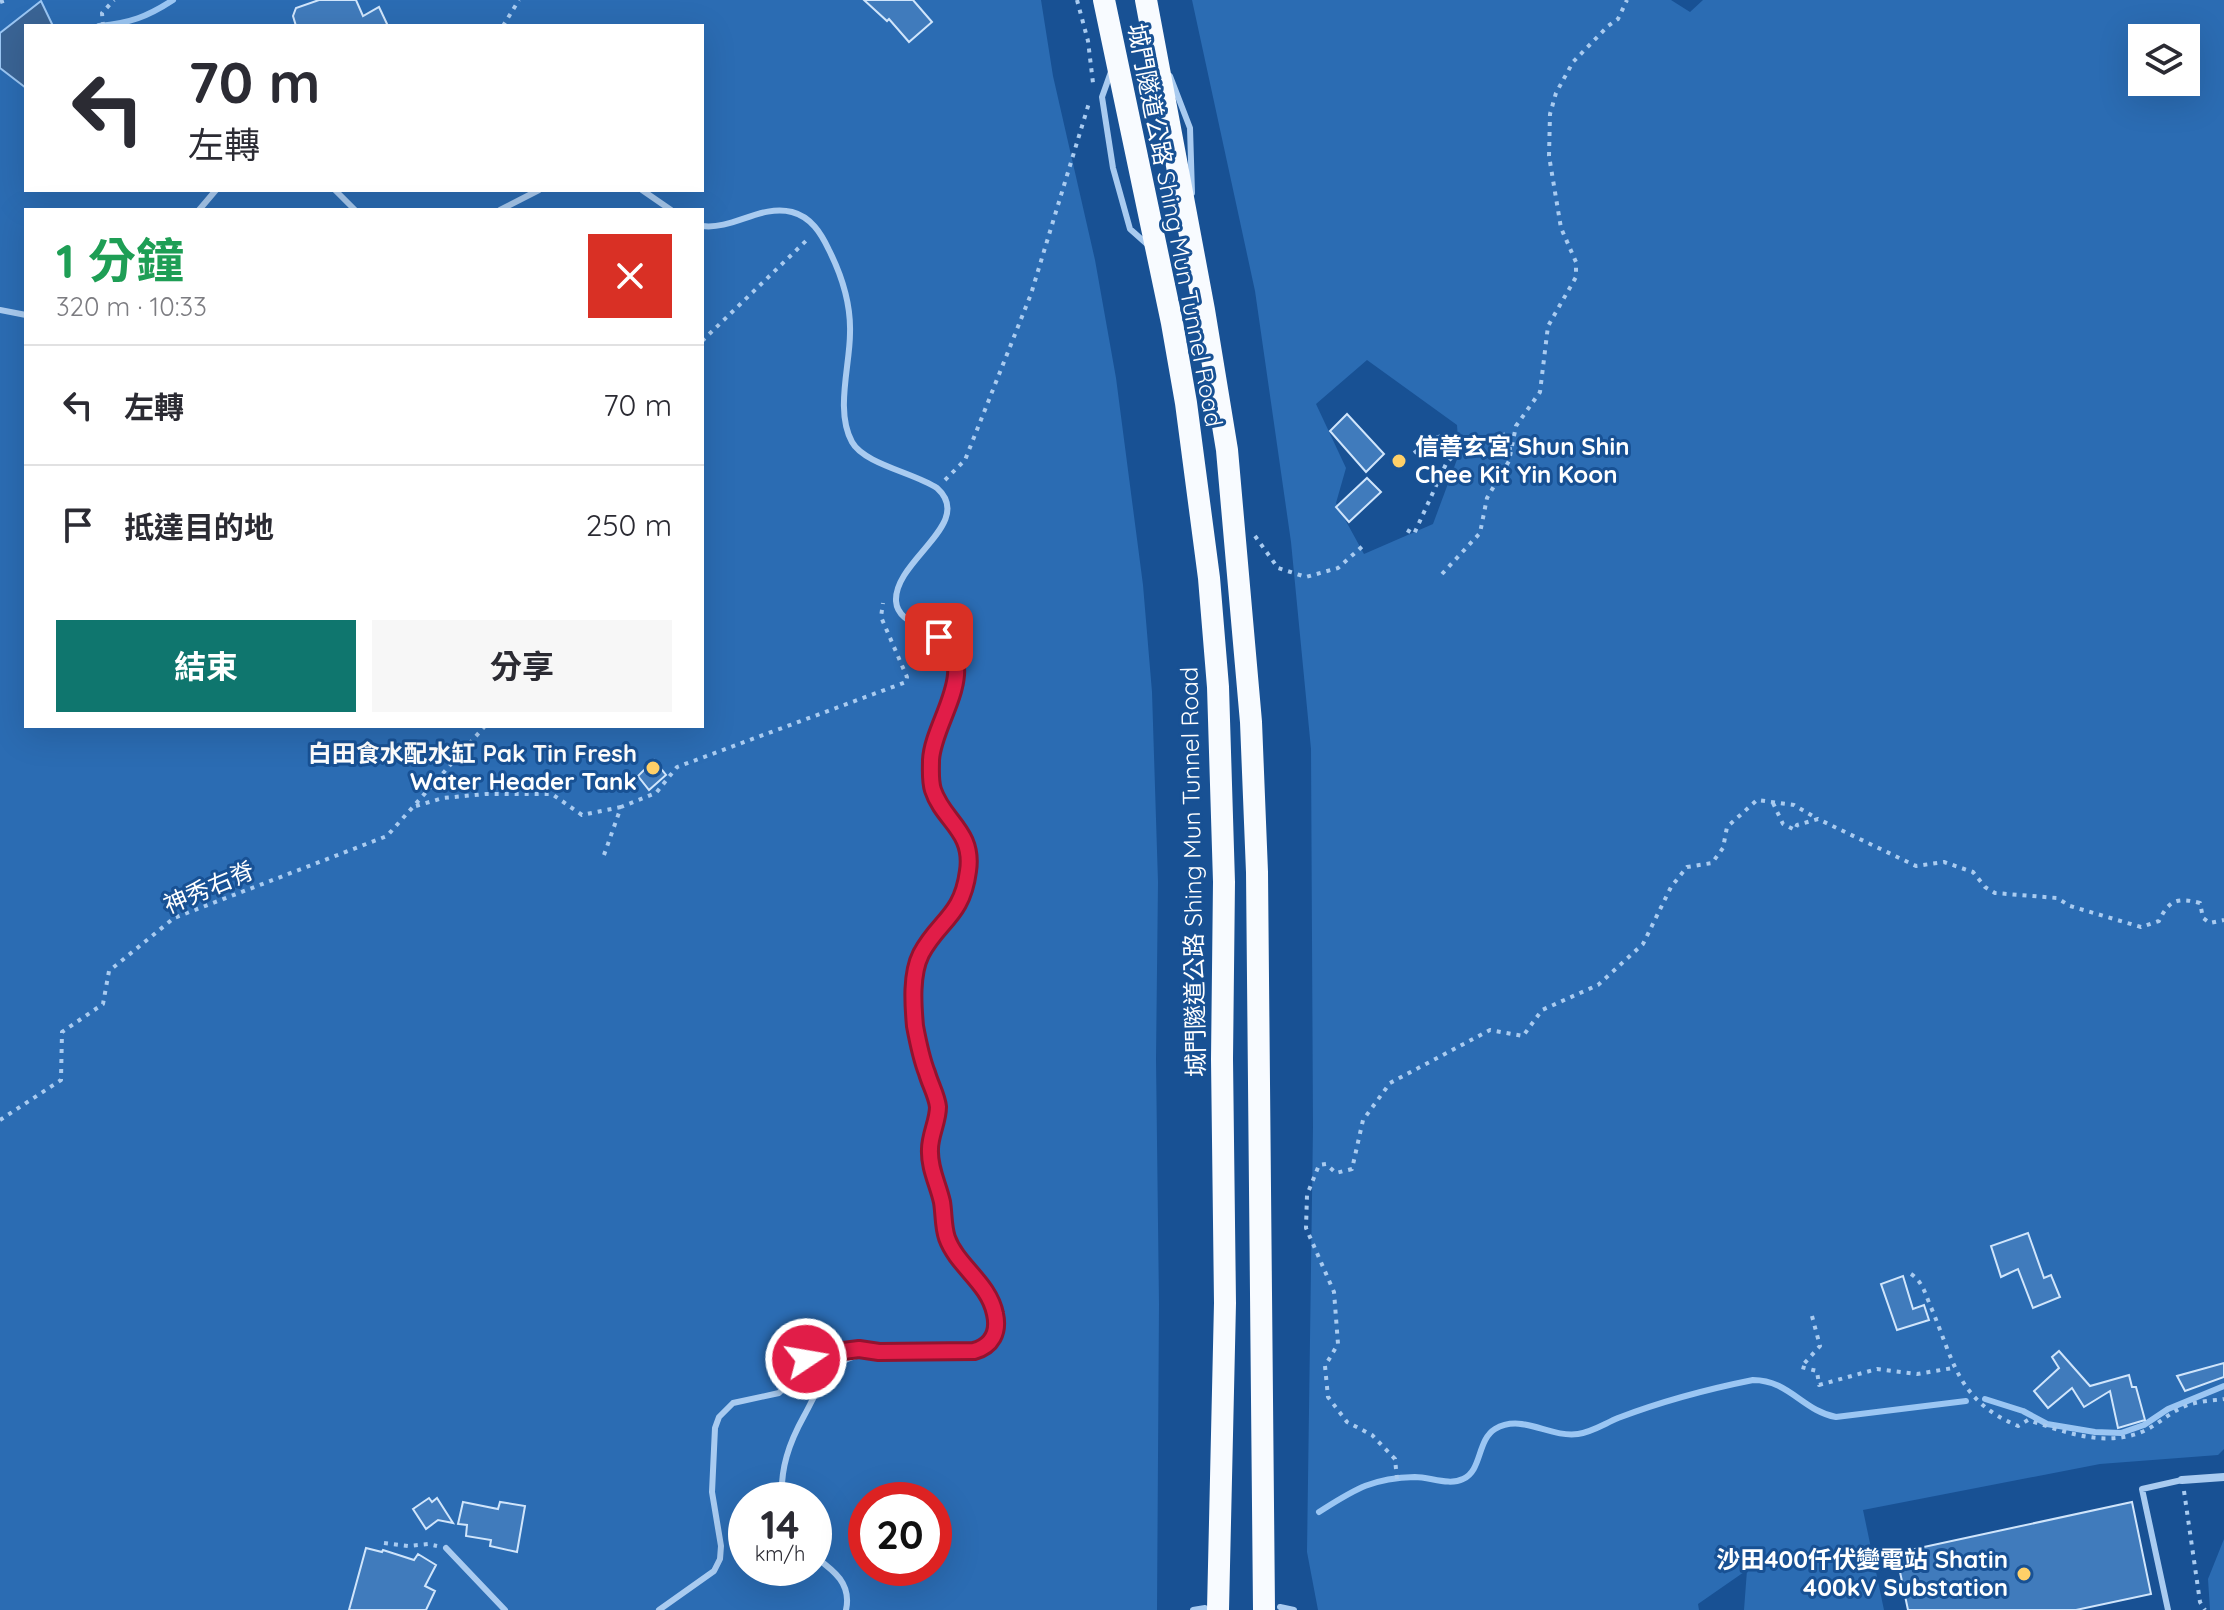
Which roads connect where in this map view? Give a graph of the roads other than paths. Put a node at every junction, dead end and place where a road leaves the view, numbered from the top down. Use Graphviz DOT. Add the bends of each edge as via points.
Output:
graph roads {
  1 [pos="1146,0"];
  2 [pos="1104,1"];
  3 [pos="214,192"];
  4 [pos="337,192"];
  5 [pos="535,192"];
  6 [pos="645,192"];
  7 [pos="201,208"];
  8 [pos="353,208"];
  9 [pos="504,208"];
  10 [pos="668,208"];
  11 [pos="704,226"];
  12 [pos="0,310"];
  13 [pos="24,315"];
  14 [pos="879,1352"];
  15 [pos="2224,1477"];
  16 [pos="2182,1480"];
  17 [pos="783,1482"];
  18 [pos="446,1548"];
  19 [pos="832,1572"];
  20 [pos="1212,1609"];
  21 [pos="1272,1609"];
  22 [pos="505,1610"];
  23 [pos="659,1610"];
  24 [pos="846,1610"];
  25 [pos="1193,1610"];
  26 [pos="1294,1610"];
  27 [pos="2168,1610"];
  1 -- 21 [label="highway, 城門隧道公路 Shing Mun Tunnel Road" via="1214,364 1234,515 1251,722"];
  2 -- 20 [label="highway, 城門隧道公路 Shing Mun Tunnel Road" via="1195,464 1221,744 1225,1303"];
  3 -- 7 [label="lane"];
  4 -- 8 [label="lane"];
  5 -- 9 [label="lane"];
  6 -- 10 [label="lane"];
  11 -- 14 [label="lane" via="782,211 801,216 817,229 838,270 849,312 845,407 851,441 863,454 937,488 947,502 947,518 907,568 896,598 901,615 947,643 957,664 954,689 934,744 932,781 937,799 966,842 968,873 957,907 918,961 914,1014 938,1107 930,1157 946,1233 990,1299 995,1334 974,1351"];
  12 -- 13 [label="lane"];
  14 -- 17 [label="lane" via="845,1360 827,1375 788,1448"];
  14 -- 23 [label="lane" via="859,1349 811,1356 779,1393 733,1403 722,1413 715,1428 712,1492 720,1559 714,1571"];
  15 -- 16 [label="street"];
  16 -- 27 [label="lane" via="2142,1489"];
  18 -- 22 [label="lane"];
  19 -- 24 [label="lane" via="843,1581"];
  20 -- 25 [label="lane"];
  21 -- 26 [label="lane"];
}
